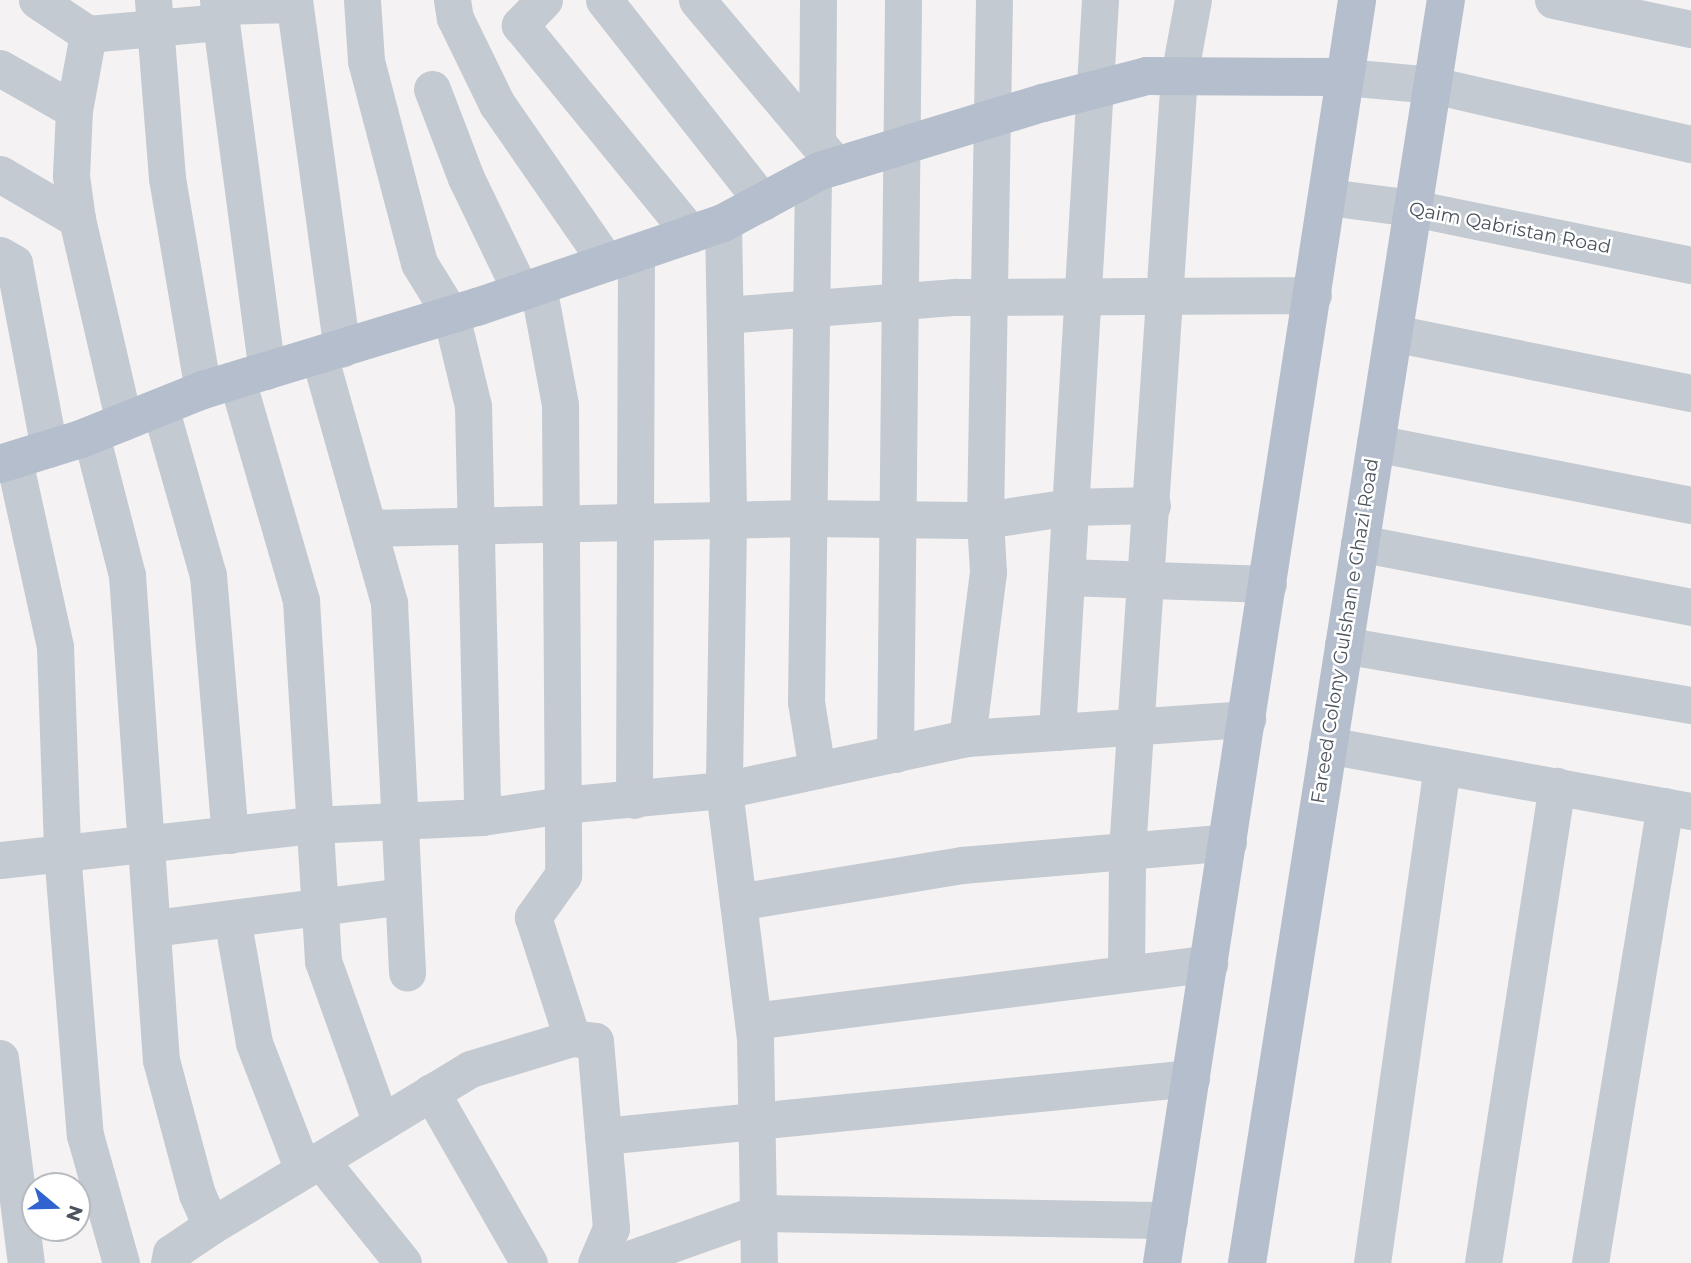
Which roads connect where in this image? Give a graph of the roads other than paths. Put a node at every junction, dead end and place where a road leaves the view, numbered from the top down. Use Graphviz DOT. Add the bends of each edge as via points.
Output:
graph roads {
  1 [pos="37,0"];
  2 [pos="362,0"];
  3 [pos="452,0"];
  4 [pos="544,0"];
  5 [pos="604,0"];
  6 [pos="697,0"];
  7 [pos="818,0"];
  8 [pos="903,0"];
  9 [pos="994,0"];
  10 [pos="1100,0"];
  11 [pos="1192,0"];
  12 [pos="1357,0"];
  13 [pos="1446,0"];
  14 [pos="294,2"];
  15 [pos="1576,2"];
  16 [pos="219,9"];
  17 [pos="154,14"];
  18 [pos="1691,29"];
  19 [pos="88,34"];
  20 [pos="0,68"];
  21 [pos="1179,76"];
  22 [pos="1345,77"];
  23 [pos="1433,85"];
  24 [pos="432,89"];
  25 [pos="1095,89"];
  26 [pos="74,110"];
  27 [pos="993,118"];
  28 [pos="1691,144"];
  29 [pos="905,145"];
  30 [pos="822,161"];
  31 [pos="0,174"];
  32 [pos="1328,197"];
  33 [pos="763,202"];
  34 [pos="1413,208"];
  35 [pos="77,219"];
  36 [pos="707,229"];
  37 [pos="0,255"];
  38 [pos="622,258"];
  39 [pos="1691,265"];
  40 [pos="530,289"];
  41 [pos="1313,295"];
  42 [pos="1166,296"];
  43 [pos="991,297"];
  44 [pos="1082,297"];
  45 [pos="902,301"];
  46 [pos="811,309"];
  47 [pos="452,315"];
  48 [pos="724,315"];
  49 [pos="1393,333"];
  50 [pos="330,352"];
  51 [pos="236,381"];
  52 [pos="1691,393"];
  53 [pos="160,407"];
  54 [pos="107,428"];
  55 [pos="1376,443"];
  56 [pos="21,458"];
  57 [pos="1152,505"];
  58 [pos="1691,505"];
  59 [pos="1070,506"];
  60 [pos="809,518"];
  61 [pos="898,520"];
  62 [pos="985,520"];
  63 [pos="728,523"];
  64 [pos="635,524"];
  65 [pos="560,525"];
  66 [pos="476,527"];
  67 [pos="368,528"];
  68 [pos="1359,543"];
  69 [pos="1066,577"];
  70 [pos="1147,580"];
  71 [pos="1268,584"];
  72 [pos="1691,607"];
  73 [pos="1343,645"];
  74 [pos="1691,705"];
  75 [pos="1247,719"];
  76 [pos="1138,726"];
  77 [pos="1057,732"];
  78 [pos="967,738"];
  79 [pos="1327,745"];
  80 [pos="895,754"];
  81 [pos="1442,766"];
  82 [pos="817,770"];
  83 [pos="1557,786"];
  84 [pos="724,790"];
  85 [pos="634,800"];
  86 [pos="562,805"];
  87 [pos="1678,808"];
  88 [pos="482,817"];
  89 [pos="397,824"];
  90 [pos="312,825"];
  91 [pos="230,835"];
  92 [pos="146,842"];
  93 [pos="1228,842"];
  94 [pos="1127,850"];
  95 [pos="62,852"];
  96 [pos="0,859"];
  97 [pos="403,896"];
  98 [pos="738,902"];
  99 [pos="319,907"];
  100 [pos="232,918"];
  101 [pos="154,928"];
  102 [pos="1209,963"];
  103 [pos="1126,973"];
  104 [pos="407,974"];
  105 [pos="753,1021"];
  106 [pos="572,1038"];
  107 [pos="0,1058"];
  108 [pos="1191,1078"];
  109 [pos="431,1092"];
  110 [pos="759,1122"];
  111 [pos="381,1123"];
  112 [pos="603,1136"];
  113 [pos="312,1165"];
  114 [pos="759,1213"];
  115 [pos="1169,1220"];
  116 [pos="211,1226"];
  117 [pos="26,1263"];
  118 [pos="121,1263"];
  119 [pos="169,1263"];
  120 [pos="403,1263"];
  121 [pos="529,1263"];
  122 [pos="596,1263"];
  123 [pos="618,1263"];
  124 [pos="759,1263"];
  125 [pos="1162,1263"];
  126 [pos="1247,1263"];
  127 [pos="1372,1263"];
  128 [pos="1483,1263"];
  129 [pos="1590,1263"];
  1 -- 19 [label="street"];
  2 -- 47 [label="street" via="366,61 419,264"];
  3 -- 38 [label="street" via="455,18 497,104"];
  4 -- 36 [label="street" via="520,25"];
  5 -- 33 [label="street"];
  6 -- 30 [label="street"];
  7 -- 30 [label="street"];
  8 -- 29 [label="street"];
  9 -- 27 [label="street"];
  10 -- 25 [label="street"];
  11 -- 21 [label="street"];
  12 -- 22 [label="main road"];
  13 -- 23 [label="main road, Fareed Colony Gulshan e Ghazi Road"];
  14 -- 16 [label="street"];
  14 -- 50 [label="street"];
  15 -- 18 [label="street"];
  16 -- 17 [label="street"];
  16 -- 51 [label="street"];
  17 -- 19 [label="street"];
  17 -- 51 [label="street" via="167,178"];
  19 -- 26 [label="street"];
  20 -- 26 [label="street"];
  21 -- 22 [label="main road"];
  21 -- 25 [label="main road" via="1147,76"];
  21 -- 42 [label="street"];
  22 -- 23 [label="street"];
  22 -- 32 [label="main road"];
  23 -- 28 [label="street"];
  23 -- 34 [label="main road, Fareed Colony Gulshan e Ghazi Road"];
  24 -- 40 [label="street" via="466,178"];
  25 -- 27 [label="main road"];
  25 -- 44 [label="street"];
  26 -- 35 [label="street" via="71,176"];
  27 -- 29 [label="main road"];
  27 -- 43 [label="street"];
  29 -- 30 [label="main road"];
  29 -- 45 [label="street"];
  30 -- 33 [label="main road"];
  30 -- 46 [label="street"];
  31 -- 35 [label="street"];
  32 -- 34 [label="street, Qaim Qabristan Road"];
  32 -- 41 [label="main road"];
  33 -- 36 [label="main road"];
  34 -- 39 [label="street, Qaim Qabristan Road"];
  34 -- 49 [label="main road, Fareed Colony Gulshan e Ghazi Road"];
  35 -- 54 [label="street"];
  36 -- 38 [label="main road"];
  36 -- 48 [label="street"];
  37 -- 56 [label="street" via="14,263"];
  38 -- 40 [label="main road"];
  38 -- 64 [label="street"];
  40 -- 47 [label="main road"];
  40 -- 65 [label="street" via="560,405"];
  41 -- 42 [label="street"];
  41 -- 71 [label="main road"];
  42 -- 44 [label="street"];
  42 -- 57 [label="street"];
  43 -- 44 [label="street"];
  43 -- 45 [label="street"];
  43 -- 62 [label="street"];
  44 -- 59 [label="street"];
  45 -- 46 [label="street"];
  45 -- 61 [label="street"];
  46 -- 48 [label="street"];
  46 -- 60 [label="street"];
  47 -- 50 [label="main road"];
  47 -- 66 [label="street" via="473,406"];
  48 -- 63 [label="street"];
  49 -- 52 [label="street"];
  49 -- 55 [label="main road, Fareed Colony Gulshan e Ghazi Road"];
  50 -- 51 [label="main road"];
  50 -- 67 [label="street"];
  51 -- 53 [label="main road"];
  51 -- 90 [label="street" via="301,601"];
  53 -- 54 [label="main road"];
  53 -- 91 [label="street" via="208,575"];
  54 -- 56 [label="main road"];
  54 -- 92 [label="street" via="127,575"];
  55 -- 58 [label="street"];
  55 -- 68 [label="main road, Fareed Colony Gulshan e Ghazi Road"];
  56 -- 95 [label="street" via="55,647"];
  57 -- 59 [label="street"];
  57 -- 70 [label="street"];
  59 -- 62 [label="street"];
  59 -- 69 [label="street"];
  60 -- 61 [label="street"];
  60 -- 63 [label="street"];
  60 -- 82 [label="street" via="806,702"];
  61 -- 62 [label="street"];
  61 -- 80 [label="street"];
  62 -- 78 [label="street" via="988,572"];
  63 -- 64 [label="street"];
  63 -- 84 [label="street"];
  64 -- 65 [label="street"];
  64 -- 85 [label="street"];
  65 -- 66 [label="street"];
  65 -- 86 [label="street"];
  66 -- 67 [label="street"];
  66 -- 88 [label="street"];
  67 -- 89 [label="street" via="388,603"];
  68 -- 72 [label="street"];
  68 -- 73 [label="main road, Fareed Colony Gulshan e Ghazi Road"];
  69 -- 70 [label="street"];
  69 -- 77 [label="street"];
  70 -- 71 [label="street"];
  70 -- 76 [label="street"];
  71 -- 75 [label="main road"];
  73 -- 74 [label="street"];
  73 -- 79 [label="main road, Fareed Colony Gulshan e Ghazi Road"];
  75 -- 76 [label="street"];
  75 -- 93 [label="main road"];
  76 -- 77 [label="street"];
  76 -- 94 [label="street"];
  77 -- 78 [label="street"];
  78 -- 80 [label="street"];
  79 -- 81 [label="street"];
  79 -- 126 [label="main road, Fareed Colony Gulshan e Ghazi Road"];
  80 -- 82 [label="street"];
  81 -- 83 [label="street"];
  81 -- 127 [label="street"];
  82 -- 84 [label="street"];
  83 -- 87 [label="street"];
  83 -- 128 [label="street"];
  84 -- 85 [label="street"];
  84 -- 98 [label="street"];
  85 -- 86 [label="street"];
  86 -- 88 [label="street"];
  86 -- 106 [label="street" via="563,875 533,917"];
  87 -- 129 [label="street"];
  88 -- 89 [label="street"];
  89 -- 90 [label="street"];
  89 -- 97 [label="street"];
  90 -- 91 [label="street"];
  90 -- 99 [label="street"];
  91 -- 92 [label="street"];
  92 -- 95 [label="street"];
  92 -- 101 [label="street"];
  93 -- 94 [label="street"];
  93 -- 102 [label="main road"];
  94 -- 98 [label="street" via="962,865"];
  94 -- 103 [label="street"];
  95 -- 96 [label="street"];
  95 -- 118 [label="street" via="85,1135"];
  97 -- 99 [label="street"];
  97 -- 104 [label="street"];
  98 -- 105 [label="street"];
  99 -- 100 [label="street"];
  99 -- 111 [label="street" via="323,961"];
  100 -- 101 [label="street"];
  100 -- 113 [label="street" via="254,1043"];
  101 -- 116 [label="street" via="161,1060 197,1194"];
  102 -- 103 [label="street"];
  102 -- 108 [label="main road"];
  103 -- 105 [label="street"];
  105 -- 110 [label="street"];
  106 -- 109 [label="street" via="470,1069"];
  106 -- 112 [label="street" via="595,1041"];
  107 -- 117 [label="street"];
  108 -- 110 [label="street"];
  108 -- 115 [label="main road"];
  109 -- 111 [label="street"];
  109 -- 121 [label="street"];
  110 -- 112 [label="street"];
  110 -- 114 [label="street"];
  111 -- 113 [label="street"];
  112 -- 122 [label="street" via="611,1228"];
  113 -- 116 [label="street"];
  113 -- 120 [label="street"];
  114 -- 115 [label="street"];
  114 -- 123 [label="street"];
  114 -- 124 [label="street"];
  115 -- 125 [label="main road"];
  116 -- 119 [label="street" via="171,1253"];
}
